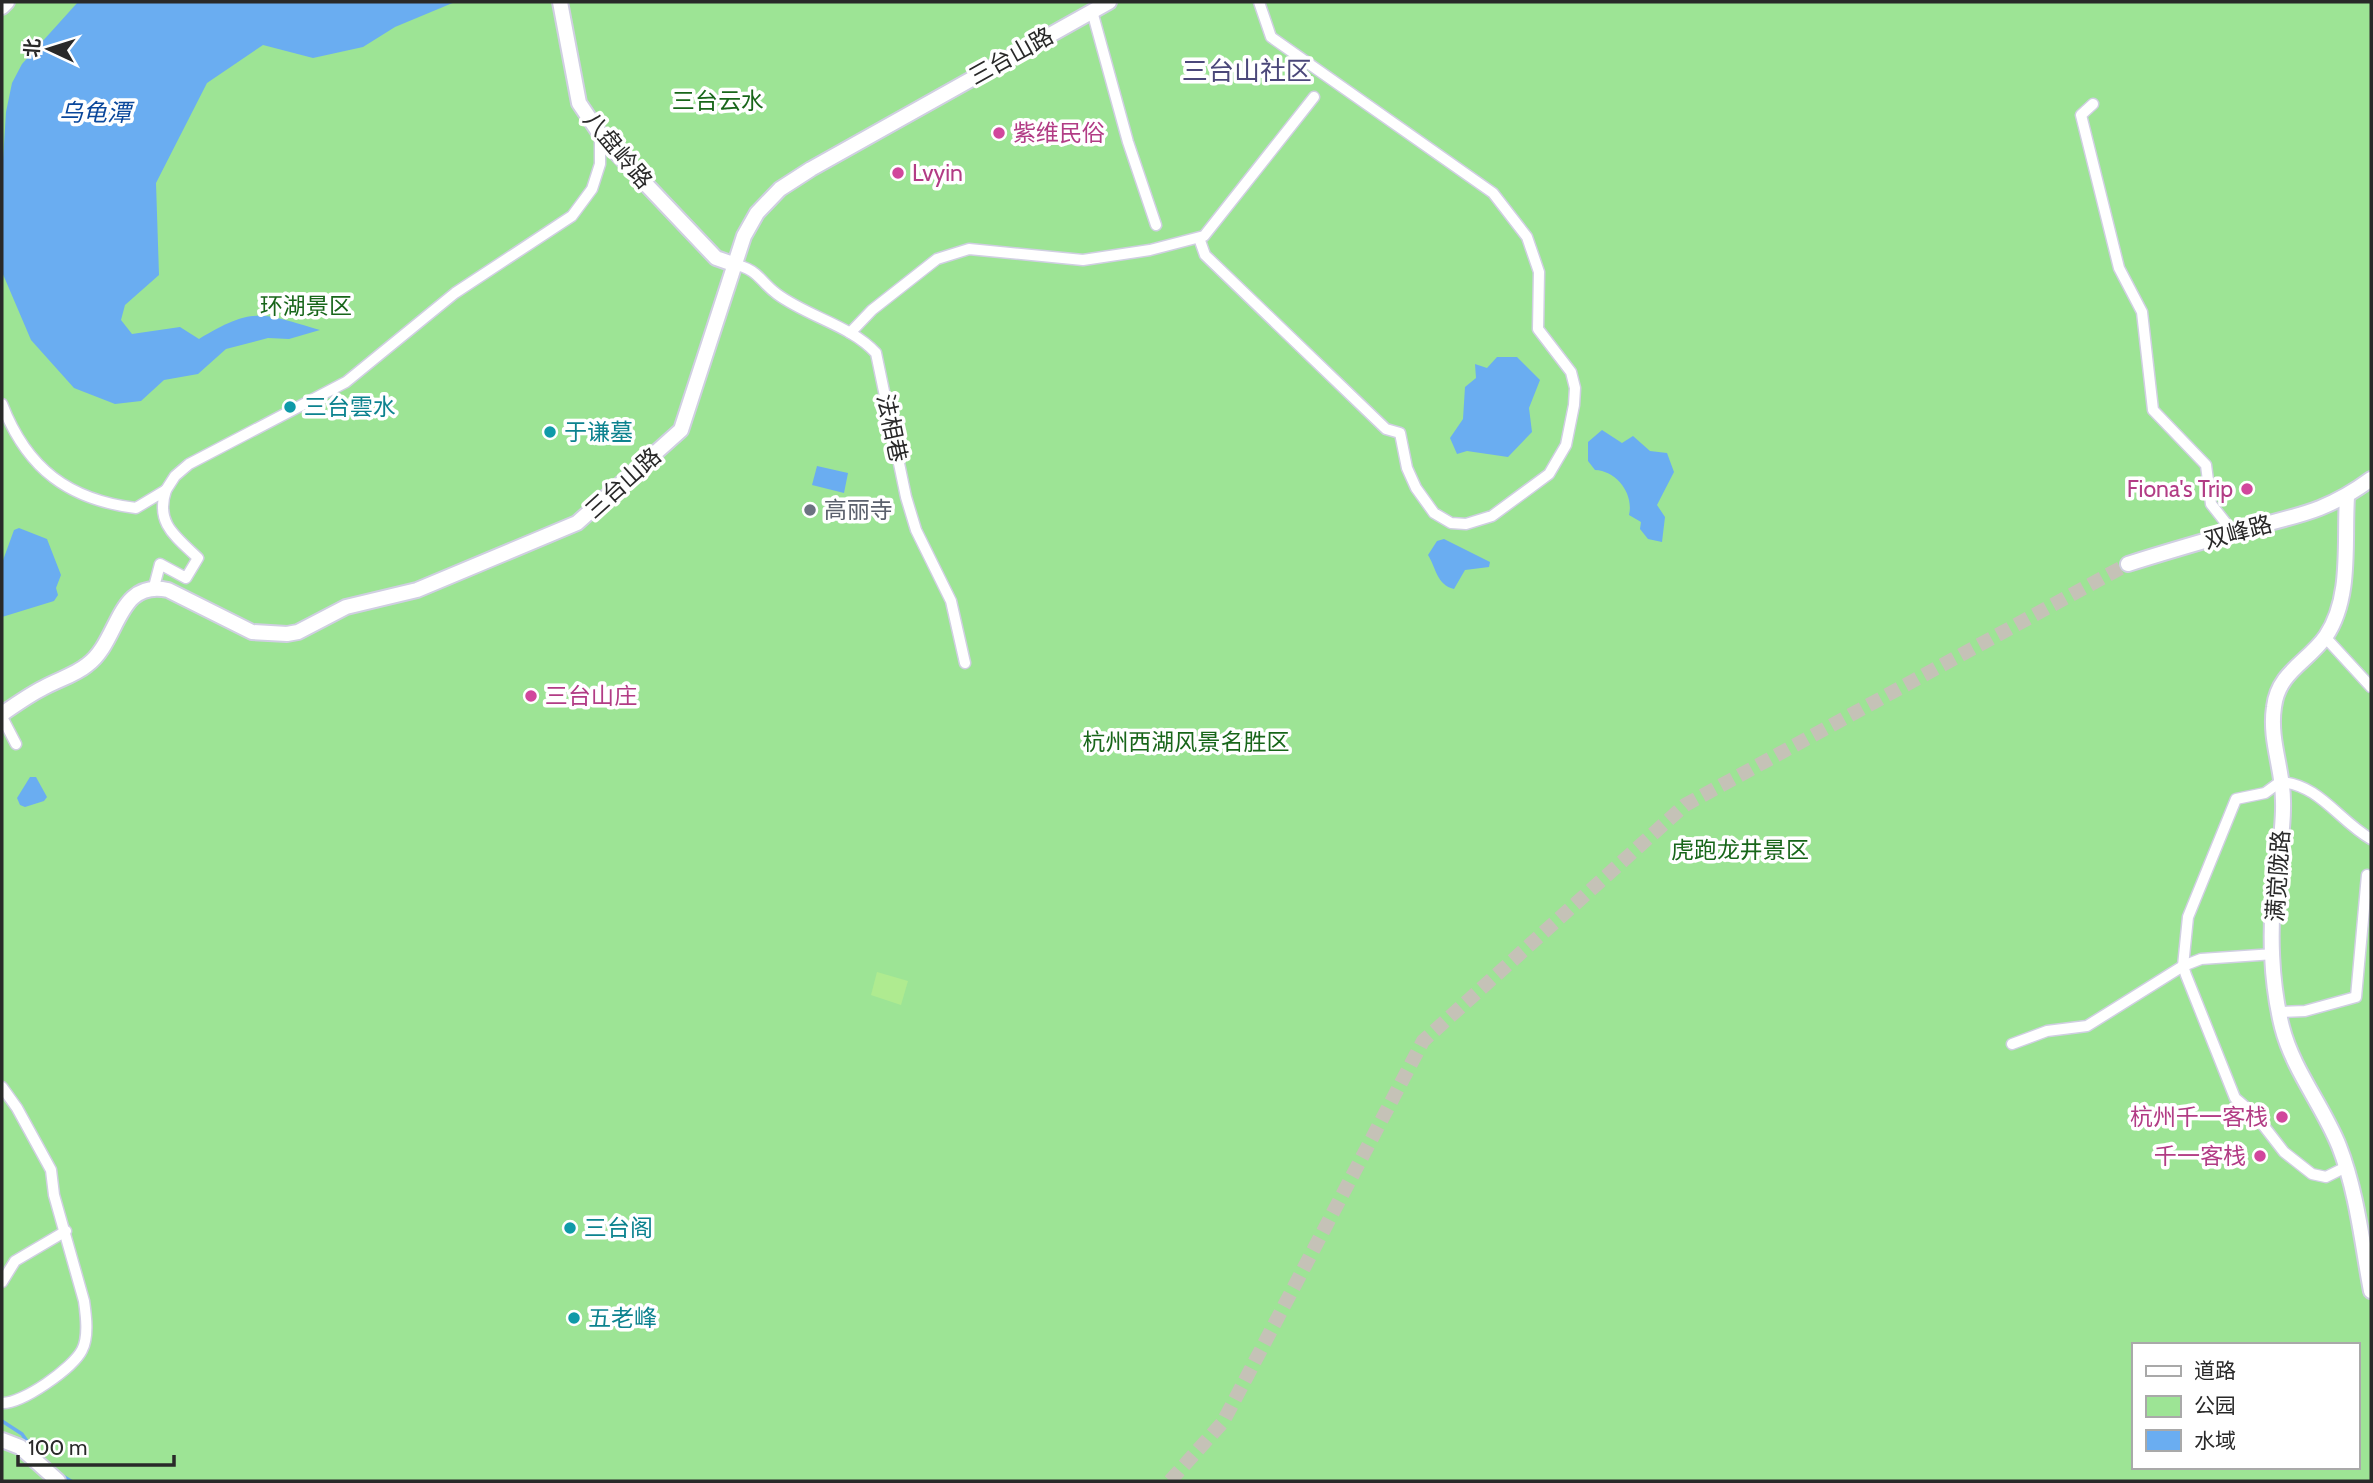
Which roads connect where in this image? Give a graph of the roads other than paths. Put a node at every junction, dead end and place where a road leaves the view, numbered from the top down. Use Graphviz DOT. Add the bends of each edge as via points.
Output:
graph roads {
  1 [pos="7,2"];
  2 [pos="560,2"];
  3 [pos="1109,2"];
  4 [pos="1259,2"];
  5 [pos="2,7"];
  6 [pos="1092,11"];
  7 [pos="1314,97"];
  8 [pos="2093,104"];
  9 [pos="600,134"];
  10 [pos="1156,225"];
  11 [pos="1199,238"];
  12 [pos="733,264"];
  13 [pos="850,333"];
  14 [pos="2,404"];
  15 [pos="2371,479"];
  16 [pos="166,490"];
  17 [pos="2347,497"];
  18 [pos="2233,532"];
  19 [pos="2128,564"];
  20 [pos="154,587"];
  21 [pos="2325,637"];
  22 [pos="965,663"];
  23 [pos="2371,687"];
  24 [pos="2,716"];
  25 [pos="16,744"];
  26 [pos="2280,782"];
  27 [pos="2371,839"];
  28 [pos="2367,875"];
  29 [pos="2274,954"];
  30 [pos="2183,965"];
  31 [pos="2280,1012"];
  32 [pos="2012,1044"];
  33 [pos="2,1087"];
  34 [pos="2346,1167"];
  35 [pos="66,1231"];
  36 [pos="2,1282"];
  37 [pos="2371,1291"];
  38 [pos="2,1403"];
  39 [pos="2,1440"];
  40 [pos="52,1480"];
  1 -- 5 [label="street"];
  2 -- 9 [label="street, 八盘岭路" via="579,103"];
  3 -- 6 [label="street, 三台山路"];
  4 -- 11 [label="street" via="1271,37 1493,193 1527,237 1538,272 1538,329 1571,372 1575,388 1566,445 1549,474 1492,516 1466,524 1451,523 1434,513 1411,478 1400,433 1386,429 1205,255"];
  6 -- 10 [label="street"];
  6 -- 12 [label="street, 三台山路" via="780,189 757,213"];
  7 -- 11 [label="street"];
  8 -- 18 [label="street" via="2081,115 2119,268 2142,312 2153,410 2206,465 2211,504"];
  9 -- 12 [label="street, 八盘岭路" via="716,258"];
  9 -- 16 [label="street" via="600,164 592,189 572,216 455,293 346,382 189,464"];
  11 -- 13 [label="street" via="1083,260 969,249 937,260"];
  12 -- 13 [label="street, 法相巷" via="751,268 774,292 804,312"];
  12 -- 20 [label="street, 三台山路" via="681,430 577,523 417,590 346,607 287,634 253,632"];
  13 -- 22 [label="street, 法相巷" via="862,338 876,354 906,497 916,530 951,601"];
  14 -- 16 [label="street" via="30,453 56,481 82,496 136,508"];
  15 -- 17 [label="street"];
  16 -- 20 [label="street" via="162,518 167,530 198,558 186,578 160,565"];
  17 -- 18 [label="street, 双峰路" via="2317,512"];
  17 -- 21 [label="street, 满觉陇路" via="2343,590"];
  18 -- 19 [label="street, 双峰路"];
  20 -- 24 [label="street" via="142,590 126,604 87,666 42,688"];
  21 -- 23 [label="street"];
  21 -- 26 [label="street, 满觉陇路" via="2284,678 2278,691 2273,723"];
  24 -- 25 [label="street"];
  26 -- 27 [label="street" via="2297,783 2318,795 2350,827"];
  26 -- 29 [label="street, 满觉陇路" via="2284,799 2273,915"];
  26 -- 30 [label="street" via="2265,793 2236,799 2188,917"];
  28 -- 31 [label="street" via="2356,997 2305,1011"];
  29 -- 30 [label="street" via="2201,959"];
  29 -- 31 [label="street, 满觉陇路"];
  30 -- 32 [label="street" via="2087,1026 2047,1031"];
  30 -- 34 [label="street" via="2235,1098 2284,1152 2312,1174 2326,1177"];
  31 -- 34 [label="street, 满觉陇路" via="2293,1057"];
  33 -- 35 [label="street" via="51,1170"];
  34 -- 37 [label="street, 满觉陇路"];
  35 -- 36 [label="street" via="15,1261"];
  35 -- 38 [label="street" via="84,1301 83,1349 71,1364 30,1394"];
  39 -- 40 [label="street" via="20,1447"];
}
